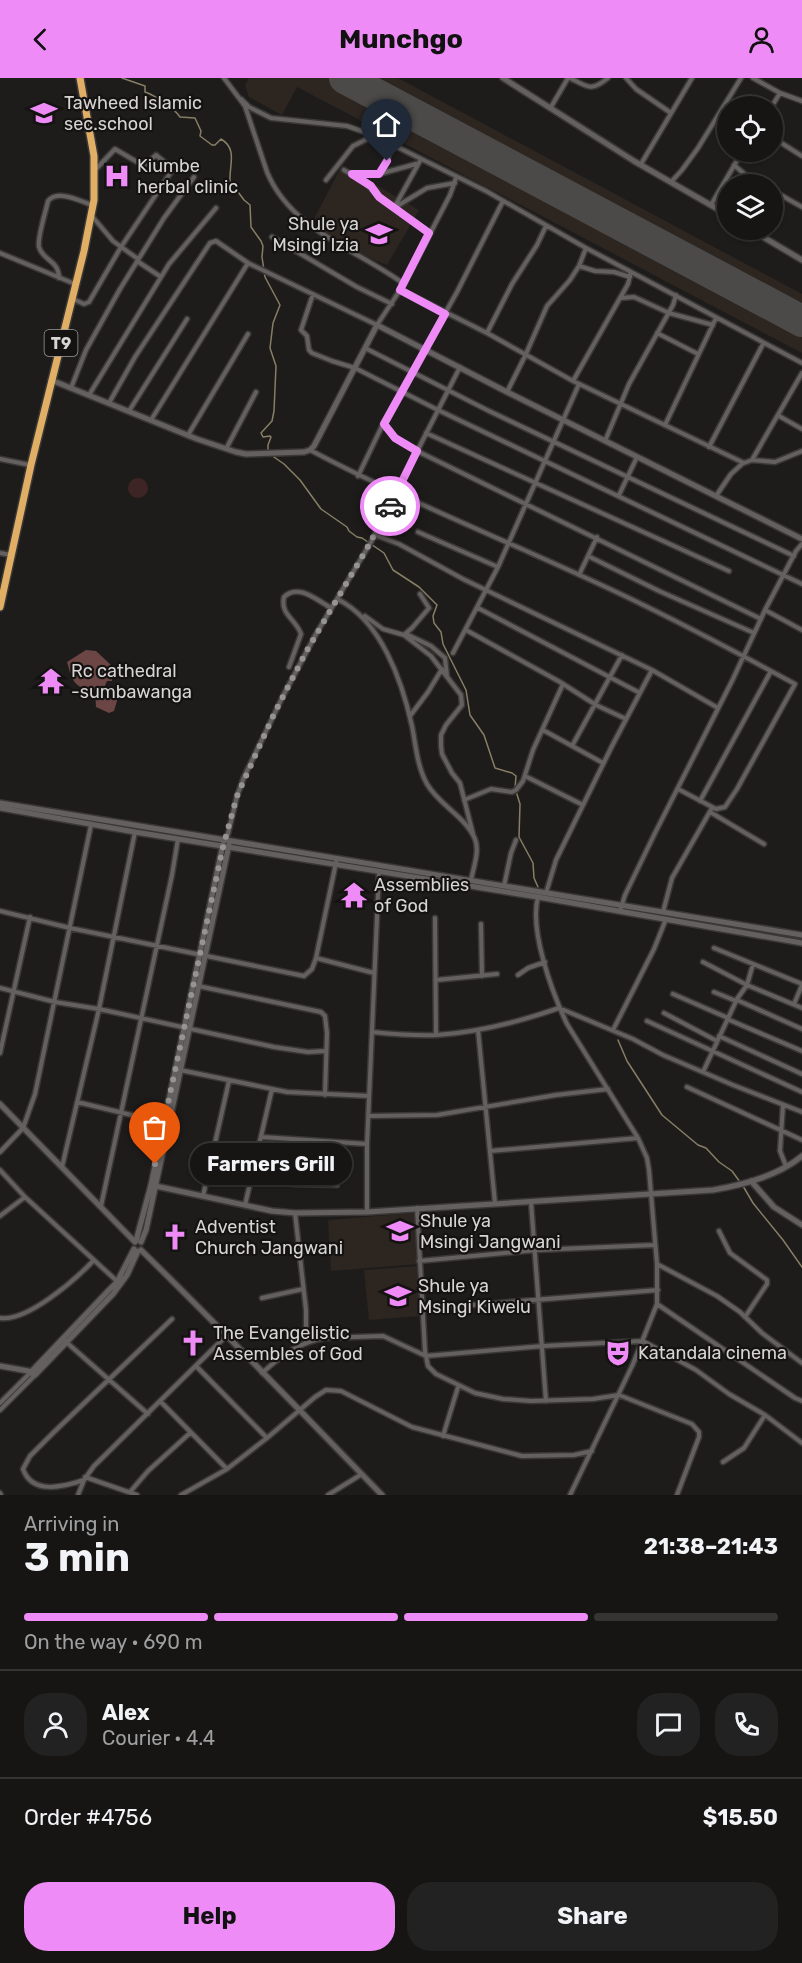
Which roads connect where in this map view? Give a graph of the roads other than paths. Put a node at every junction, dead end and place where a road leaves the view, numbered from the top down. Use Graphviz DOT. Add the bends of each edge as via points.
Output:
graph roads {
  1 [pos="80,78"];
  2 [pos="224,78"];
  3 [pos="503,78"];
  4 [pos="569,78"];
  5 [pos="608,78"];
  6 [pos="626,78"];
  7 [pos="692,78"];
  8 [pos="741,78"];
  9 [pos="753,78"];
  10 [pos="780,93"];
  11 [pos="778,96"];
  12 [pos="241,99"];
  13 [pos="802,101"];
  14 [pos="551,107"];
  15 [pos="671,113"];
  16 [pos="374,135"];
  17 [pos="783,144"];
  18 [pos="392,145"];
  19 [pos="802,156"];
  20 [pos="419,161"];
  21 [pos="736,162"];
  22 [pos="641,164"];
  23 [pos="734,165"];
  24 [pos="95,169"];
  25 [pos="344,170"];
  26 [pos="352,174"];
  27 [pos="379,174"];
  28 [pos="744,174"];
  29 [pos="194,177"];
  30 [pos="326,180"];
  31 [pos="456,180"];
  32 [pos="671,182"];
  33 [pos="783,196"];
  34 [pos="503,201"];
  35 [pos="711,205"];
  36 [pos="93,206"];
  37 [pos="216,207"];
  38 [pos="802,207"];
  39 [pos="394,208"];
  40 [pos="717,209"];
  41 [pos="92,215"];
  42 [pos="546,226"];
  43 [pos="429,233"];
  44 [pos="272,237"];
  45 [pos="769,240"];
  46 [pos="121,247"];
  47 [pos="586,248"];
  48 [pos="0,253"];
  49 [pos="138,260"];
  50 [pos="802,260"];
  51 [pos="248,263"];
  52 [pos="579,266"];
  53 [pos="630,275"];
  54 [pos="161,277"];
  55 [pos="59,278"];
  56 [pos="75,284"];
  57 [pos="404,284"];
  58 [pos="400,290"];
  59 [pos="313,294"];
  60 [pos="676,296"];
  61 [pos="620,298"];
  62 [pos="72,299"];
  63 [pos="392,304"];
  64 [pos="669,313"];
  65 [pos="445,314"];
  66 [pos="716,318"];
  67 [pos="187,319"];
  68 [pos="377,325"];
  69 [pos="713,325"];
  70 [pos="487,333"];
  71 [pos="657,333"];
  72 [pos="248,334"];
  73 [pos="764,344"];
  74 [pos="365,348"];
  75 [pos="425,349"];
  76 [pos="698,354"];
  77 [pos="525,356"];
  78 [pos="802,363"];
  79 [pos="355,368"];
  80 [pos="460,368"];
  81 [pos="412,372"];
  82 [pos="802,373"];
  83 [pos="51,380"];
  84 [pos="573,381"];
  85 [pos="579,384"];
  86 [pos="71,388"];
  87 [pos="448,390"];
  88 [pos="255,392"];
  89 [pos="401,392"];
  90 [pos="507,392"];
  91 [pos="89,395"];
  92 [pos="109,403"];
  93 [pos="620,403"];
  94 [pos="438,410"];
  95 [pos="129,411"];
  96 [pos="779,416"];
  97 [pos="151,420"];
  98 [pos="562,420"];
  99 [pos="384,424"];
  100 [pos="665,425"];
  101 [pos="802,429"];
  102 [pos="426,433"];
  103 [pos="188,435"];
  104 [pos="553,441"];
  105 [pos="605,441"];
  106 [pos="709,447"];
  107 [pos="226,449"];
  108 [pos="310,450"];
  109 [pos="417,451"];
  110 [pos="802,451"];
  111 [pos="637,457"];
  112 [pos="0,459"];
  113 [pos="545,460"];
  114 [pos="752,460"];
  115 [pos="744,463"];
  116 [pos="31,465"];
  117 [pos="358,476"];
  118 [pos="628,476"];
  119 [pos="534,482"];
  120 [pos="396,493"];
  121 [pos="619,495"];
  122 [pos="716,496"];
  123 [pos="525,503"];
  124 [pos="418,532"];
  125 [pos="375,535"];
  126 [pos="597,537"];
  127 [pos="802,539"];
  128 [pos="508,543"];
  129 [pos="802,544"];
  130 [pos="0,553"];
  131 [pos="11,555"];
  132 [pos="588,556"];
  133 [pos="794,556"];
  134 [pos="498,567"];
  135 [pos="729,571"];
  136 [pos="579,575"];
  137 [pos="783,575"];
  138 [pos="802,584"];
  139 [pos="487,590"];
  140 [pos="420,594"];
  141 [pos="337,599"];
  142 [pos="0,607"];
  143 [pos="331,608"];
  144 [pos="478,608"];
  145 [pos="765,610"];
  146 [pos="359,613"];
  147 [pos="761,619"];
  148 [pos="465,630"];
  149 [pos="802,630"];
  150 [pos="754,633"];
  151 [pos="405,634"];
  152 [pos="453,653"];
  153 [pos="622,655"];
  154 [pos="744,656"];
  155 [pos="289,667"];
  156 [pos="442,669"];
  157 [pos="652,670"];
  158 [pos="771,672"];
  159 [pos="447,677"];
  160 [pos="609,677"];
  161 [pos="563,684"];
  162 [pos="640,693"];
  163 [pos="596,705"];
  164 [pos="718,708"];
  165 [pos="410,716"];
  166 [pos="626,719"];
  167 [pos="543,730"];
  168 [pos="572,746"];
  169 [pos="603,763"];
  170 [pos="525,776"];
  171 [pos="678,789"];
  172 [pos="464,800"];
  173 [pos="700,801"];
  174 [pos="0,803"];
  175 [pos="583,805"];
  176 [pos="0,808"];
  177 [pos="711,810"];
  178 [pos="91,825"];
  179 [pos="135,832"];
  180 [pos="473,836"];
  181 [pos="178,839"];
  182 [pos="516,840"];
  183 [pos="226,842"];
  184 [pos="764,844"];
  185 [pos="337,858"];
  186 [pos="336,865"];
  187 [pos="379,872"];
  188 [pos="471,880"];
  189 [pos="504,886"];
  190 [pos="546,893"];
  191 [pos="538,897"];
  192 [pos="621,909"];
  193 [pos="0,911"];
  194 [pos="663,912"];
  195 [pos="30,917"];
  196 [pos="435,918"];
  197 [pos="666,919"];
  198 [pos="481,924"];
  199 [pos="69,928"];
  200 [pos="802,935"];
  201 [pos="113,936"];
  202 [pos="802,943"];
  203 [pos="156,946"];
  204 [pos="714,948"];
  205 [pos="202,955"];
  206 [pos="316,958"];
  207 [pos="545,962"];
  208 [pos="703,962"];
  209 [pos="753,964"];
  210 [pos="374,973"];
  211 [pos="497,974"];
  212 [pos="518,975"];
  213 [pos="482,976"];
  214 [pos="436,980"];
  215 [pos="747,985"];
  216 [pos="802,985"];
  217 [pos="198,986"];
  218 [pos="0,988"];
  219 [pos="15,991"];
  220 [pos="714,992"];
  221 [pos="673,994"];
  222 [pos="736,1000"];
  223 [pos="55,1002"];
  224 [pos="794,1004"];
  225 [pos="559,1008"];
  226 [pos="802,1008"];
  227 [pos="99,1009"];
  228 [pos="664,1013"];
  229 [pos="142,1018"];
  230 [pos="728,1018"];
  231 [pos="647,1021"];
  232 [pos="186,1028"];
  233 [pos="802,1029"];
  234 [pos="478,1030"];
  235 [pos="613,1030"];
  236 [pos="372,1032"];
  237 [pos="436,1035"];
  238 [pos="720,1036"];
  239 [pos="717,1041"];
  240 [pos="326,1051"];
  241 [pos="711,1051"];
  242 [pos="802,1052"];
  243 [pos="0,1053"];
  244 [pos="180,1070"];
  245 [pos="703,1072"];
  246 [pos="802,1074"];
  247 [pos="229,1081"];
  248 [pos="687,1087"];
  249 [pos="272,1089"];
  250 [pos="608,1089"];
  251 [pos="802,1092"];
  252 [pos="325,1095"];
  253 [pos="369,1096"];
  254 [pos="77,1102"];
  255 [pos="0,1104"];
  256 [pos="783,1105"];
  257 [pos="486,1106"];
  258 [pos="120,1112"];
  259 [pos="802,1112"];
  260 [pos="369,1116"];
  261 [pos="166,1124"];
  262 [pos="23,1128"];
  263 [pos="781,1130"];
  264 [pos="262,1137"];
  265 [pos="638,1138"];
  266 [pos="802,1140"];
  267 [pos="368,1144"];
  268 [pos="490,1151"];
  269 [pos="0,1152"];
  270 [pos="802,1156"];
  271 [pos="786,1166"];
  272 [pos="62,1167"];
  273 [pos="0,1170"];
  274 [pos="252,1176"];
  275 [pos="745,1183"];
  276 [pos="153,1185"];
  277 [pos="337,1185"];
  278 [pos="652,1194"];
  279 [pos="203,1196"];
  280 [pos="26,1197"];
  281 [pos="531,1200"];
  282 [pos="495,1203"];
  283 [pos="245,1205"];
  284 [pos="100,1206"];
  285 [pos="417,1208"];
  286 [pos="367,1212"];
  287 [pos="296,1213"];
  288 [pos="0,1216"];
  289 [pos="802,1225"];
  290 [pos="719,1231"];
  291 [pos="654,1245"];
  292 [pos="138,1246"];
  293 [pos="536,1250"];
  294 [pos="93,1261"];
  295 [pos="419,1262"];
  296 [pos="657,1264"];
  297 [pos="119,1283"];
  298 [pos="303,1288"];
  299 [pos="658,1290"];
  300 [pos="262,1298"];
  301 [pos="540,1299"];
  302 [pos="657,1304"];
  303 [pos="423,1309"];
  304 [pos="745,1317"];
  305 [pos="0,1318"];
  306 [pos="172,1319"];
  307 [pos="228,1335"];
  308 [pos="64,1340"];
  309 [pos="643,1341"];
  310 [pos="306,1343"];
  311 [pos="543,1346"];
  312 [pos="426,1356"];
  313 [pos="802,1363"];
  314 [pos="0,1366"];
  315 [pos="196,1366"];
  316 [pos="33,1373"];
  317 [pos="262,1373"];
  318 [pos="108,1378"];
  319 [pos="458,1387"];
  320 [pos="619,1395"];
  321 [pos="160,1401"];
  322 [pos="546,1401"];
  323 [pos="802,1401"];
  324 [pos="0,1403"];
  325 [pos="0,1410"];
  326 [pos="298,1411"];
  327 [pos="148,1414"];
  328 [pos="765,1415"];
  329 [pos="190,1433"];
  330 [pos="443,1436"];
  331 [pos="267,1438"];
  332 [pos="801,1441"];
  333 [pos="593,1451"];
  334 [pos="723,1462"];
  335 [pos="227,1469"];
  336 [pos="362,1474"];
  337 [pos="85,1478"];
  338 [pos="130,1492"];
  339 [pos="78,1495"];
  340 [pos="137,1495"];
  341 [pos="181,1495"];
  342 [pos="328,1495"];
  343 [pos="382,1495"];
  344 [pos="570,1495"];
  345 [pos="677,1495"];
  1 -- 24 [label="highway, T9"];
  2 -- 12 [label="street"];
  3 -- 14 [label="street"];
  4 -- 5 [label="street" via="590,88"];
  4 -- 14 [label="street"];
  6 -- 15 [label="street"];
  7 -- 15 [label="street"];
  8 -- 32 [label="street"];
  9 -- 10 [label="street"];
  10 -- 11 [label="street"];
  10 -- 13 [label="street"];
  12 -- 16 [label="street" via="271,118 347,126"];
  12 -- 57 [label="street" via="267,172 285,202 327,237"];
  14 -- 22 [label="street"];
  15 -- 22 [label="street"];
  16 -- 18 [label="street"];
  16 -- 30 [label="street" via="353,146"];
  17 -- 19 [label="street"];
  18 -- 20 [label="street"];
  18 -- 27 [label="street"];
  20 -- 27 [label="street"];
  20 -- 31 [label="street"];
  20 -- 39 [label="street"];
  21 -- 23 [label="street"];
  22 -- 32 [label="street"];
  23 -- 28 [label="street"];
  23 -- 35 [label="street"];
  24 -- 36 [label="highway, T9"];
  24 -- 46 [label="street" via="115,149 144,166 156,155 173,169"];
  25 -- 26 [label="street"];
  26 -- 27 [label="street"];
  26 -- 39 [label="street"];
  29 -- 49 [label="street"];
  31 -- 34 [label="street"];
  31 -- 39 [label="street" via="427,188"];
  31 -- 43 [label="street"];
  32 -- 35 [label="street"];
  33 -- 38 [label="street"];
  34 -- 42 [label="street"];
  34 -- 65 [label="street"];
  35 -- 40 [label="street"];
  36 -- 41 [label="highway, T9"];
  36 -- 55 [label="street" via="57,195 48,201 39,245 58,268"];
  37 -- 54 [label="street"];
  39 -- 43 [label="street"];
  41 -- 46 [label="street"];
  41 -- 56 [label="highway, T9"];
  42 -- 47 [label="street"];
  42 -- 70 [label="street"];
  43 -- 57 [label="street"];
  44 -- 63 [label="street"];
  45 -- 50 [label="street"];
  46 -- 49 [label="street"];
  46 -- 62 [label="street" via="90,302"];
  47 -- 52 [label="street"];
  47 -- 53 [label="street"];
  48 -- 55 [label="street"];
  49 -- 54 [label="street"];
  49 -- 86 [label="street" via="90,341"];
  51 -- 59 [label="street"];
  51 -- 92 [label="street" via="216,241 210,243"];
  51 -- 97 [label="street"];
  52 -- 53 [label="street"];
  52 -- 77 [label="street" via="547,306"];
  53 -- 60 [label="street"];
  53 -- 61 [label="street"];
  54 -- 91 [label="street"];
  55 -- 56 [label="street"];
  56 -- 62 [label="highway, T9"];
  57 -- 58 [label="street"];
  58 -- 63 [label="street"];
  58 -- 65 [label="street"];
  59 -- 68 [label="street"];
  59 -- 79 [label="street" via="301,327 309,350"];
  60 -- 64 [label="street"];
  60 -- 66 [label="street"];
  61 -- 64 [label="street" via="634,297"];
  61 -- 84 [label="street"];
  62 -- 83 [label="highway, T9"];
  63 -- 68 [label="street"];
  64 -- 69 [label="street"];
  64 -- 71 [label="street"];
  65 -- 70 [label="street"];
  65 -- 75 [label="street"];
  66 -- 69 [label="street"];
  66 -- 73 [label="street"];
  67 -- 95 [label="street"];
  68 -- 74 [label="street"];
  68 -- 75 [label="street"];
  69 -- 76 [label="street"];
  70 -- 77 [label="street"];
  71 -- 76 [label="street"];
  71 -- 93 [label="street"];
  72 -- 103 [label="street"];
  73 -- 78 [label="street"];
  73 -- 106 [label="street"];
  74 -- 79 [label="street"];
  74 -- 81 [label="street"];
  75 -- 80 [label="street"];
  75 -- 81 [label="street"];
  76 -- 100 [label="street"];
  77 -- 84 [label="street"];
  77 -- 90 [label="street"];
  79 -- 89 [label="street"];
  79 -- 108 [label="street"];
  80 -- 87 [label="street"];
  80 -- 90 [label="street"];
  81 -- 87 [label="street"];
  81 -- 89 [label="street"];
  82 -- 96 [label="street"];
  83 -- 86 [label="street"];
  83 -- 116 [label="highway, T9"];
  84 -- 85 [label="street"];
  85 -- 93 [label="street"];
  85 -- 98 [label="street"];
  86 -- 91 [label="street"];
  87 -- 94 [label="street"];
  87 -- 104 [label="street"];
  88 -- 107 [label="street"];
  89 -- 94 [label="street"];
  89 -- 99 [label="street"];
  90 -- 98 [label="street"];
  91 -- 92 [label="street"];
  92 -- 95 [label="street"];
  93 -- 100 [label="street"];
  93 -- 105 [label="street"];
  94 -- 102 [label="street"];
  94 -- 113 [label="street"];
  95 -- 97 [label="street"];
  96 -- 101 [label="street"];
  96 -- 114 [label="street"];
  97 -- 103 [label="street"];
  98 -- 104 [label="street"];
  98 -- 105 [label="street"];
  99 -- 109 [label="street" via="395,438"];
  99 -- 117 [label="street"];
  100 -- 106 [label="street"];
  102 -- 109 [label="street"];
  102 -- 119 [label="street"];
  103 -- 107 [label="street"];
  104 -- 113 [label="street"];
  104 -- 118 [label="street"];
  105 -- 111 [label="street"];
  106 -- 115 [label="street"];
  107 -- 108 [label="street" via="246,454"];
  108 -- 117 [label="street"];
  109 -- 120 [label="street"];
  109 -- 123 [label="street"];
  110 -- 114 [label="street" via="775,462"];
  111 -- 118 [label="street"];
  111 -- 122 [label="street"];
  112 -- 116 [label="street"];
  113 -- 119 [label="street"];
  113 -- 121 [label="street"];
  114 -- 115 [label="street"];
  115 -- 122 [label="street"];
  116 -- 131 [label="highway, T9"];
  117 -- 120 [label="street"];
  118 -- 121 [label="street"];
  118 -- 133 [label="street"];
  119 -- 123 [label="street"];
  119 -- 135 [label="street"];
  120 -- 125 [label="street"];
  120 -- 128 [label="street"];
  121 -- 137 [label="street"];
  122 -- 127 [label="street"];
  123 -- 126 [label="street"];
  123 -- 128 [label="street"];
  124 -- 134 [label="street"];
  125 -- 139 [label="street"];
  125 -- 141 [label="street"];
  126 -- 132 [label="street"];
  126 -- 147 [label="street"];
  128 -- 134 [label="street"];
  128 -- 136 [label="street"];
  129 -- 133 [label="street"];
  130 -- 131 [label="street"];
  131 -- 142 [label="highway, T9"];
  132 -- 136 [label="street"];
  132 -- 150 [label="street"];
  133 -- 137 [label="street"];
  134 -- 139 [label="street"];
  136 -- 154 [label="street"];
  137 -- 138 [label="street"];
  137 -- 145 [label="street"];
  139 -- 144 [label="street"];
  139 -- 153 [label="street"];
  140 -- 151 [label="street" via="429,608"];
  141 -- 143 [label="street"];
  141 -- 146 [label="street"];
  143 -- 155 [label="street" via="298,591 284,597 285,612 301,634"];
  143 -- 183 [label="street" via="252,760 237,796"];
  144 -- 148 [label="street"];
  144 -- 160 [label="street"];
  145 -- 147 [label="street"];
  145 -- 149 [label="street"];
  146 -- 151 [label="street" via="383,629"];
  146 -- 165 [label="street" via="391,660"];
  147 -- 150 [label="street"];
  148 -- 152 [label="street"];
  148 -- 161 [label="street"];
  150 -- 154 [label="street"];
  151 -- 156 [label="street"];
  151 -- 159 [label="street" via="431,646 445,658"];
  153 -- 157 [label="street"];
  153 -- 160 [label="street"];
  154 -- 158 [label="street"];
  154 -- 164 [label="street"];
  156 -- 159 [label="street"];
  156 -- 165 [label="street"];
  157 -- 162 [label="street"];
  157 -- 164 [label="street"];
  158 -- 173 [label="street"];
  158 -- 177 [label="street" via="795,684 731,799 721,810"];
  159 -- 172 [label="street" via="461,694 462,705 441,735 442,754 460,783"];
  160 -- 162 [label="street"];
  160 -- 163 [label="street"];
  161 -- 163 [label="street"];
  161 -- 167 [label="street"];
  162 -- 166 [label="street"];
  163 -- 166 [label="street"];
  163 -- 168 [label="street"];
  164 -- 171 [label="street"];
  165 -- 180 [label="street" via="416,755 427,784"];
  166 -- 169 [label="street"];
  167 -- 168 [label="street"];
  167 -- 170 [label="street"];
  168 -- 169 [label="street"];
  169 -- 175 [label="street"];
  170 -- 172 [label="street" via="513,792 490,789"];
  170 -- 175 [label="street"];
  171 -- 173 [label="street"];
  171 -- 192 [label="street"];
  172 -- 180 [label="street"];
  173 -- 177 [label="street"];
  174 -- 183 [label="street"];
  175 -- 190 [label="street" via="556,860"];
  176 -- 178 [label="street"];
  177 -- 184 [label="street"];
  177 -- 194 [label="street" via="672,878"];
  178 -- 179 [label="street"];
  178 -- 199 [label="street"];
  179 -- 181 [label="street"];
  179 -- 201 [label="street"];
  180 -- 188 [label="street" via="477,844"];
  181 -- 183 [label="street"];
  181 -- 203 [label="street"];
  182 -- 189 [label="street"];
  183 -- 185 [label="street"];
  183 -- 186 [label="street"];
  183 -- 205 [label="street"];
  185 -- 186 [label="street"];
  185 -- 188 [label="street"];
  186 -- 187 [label="street"];
  186 -- 206 [label="street"];
  187 -- 191 [label="street"];
  187 -- 210 [label="street"];
  188 -- 189 [label="street"];
  189 -- 190 [label="street"];
  190 -- 192 [label="street"];
  191 -- 192 [label="street"];
  191 -- 207 [label="street" via="536,931"];
  192 -- 194 [label="street"];
  192 -- 197 [label="street"];
  193 -- 195 [label="street"];
  194 -- 200 [label="street"];
  195 -- 199 [label="street"];
  195 -- 219 [label="street"];
  196 -- 214 [label="street"];
  197 -- 202 [label="street"];
  197 -- 235 [label="street"];
  198 -- 213 [label="street"];
  199 -- 201 [label="street"];
  199 -- 223 [label="street"];
  201 -- 203 [label="street"];
  201 -- 227 [label="street"];
  203 -- 205 [label="street"];
  203 -- 229 [label="street"];
  204 -- 209 [label="street"];
  205 -- 206 [label="street" via="300,976 309,972"];
  205 -- 217 [label="street"];
  205 -- 232 [label="street"];
  206 -- 210 [label="street"];
  207 -- 212 [label="street"];
  207 -- 225 [label="street"];
  208 -- 215 [label="street"];
  209 -- 215 [label="street"];
  209 -- 216 [label="street"];
  210 -- 236 [label="street"];
  211 -- 213 [label="street"];
  213 -- 214 [label="street"];
  214 -- 237 [label="street"];
  215 -- 222 [label="street"];
  215 -- 224 [label="street"];
  216 -- 224 [label="street"];
  217 -- 232 [label="street"];
  217 -- 240 [label="street" via="321,1012 327,1022"];
  218 -- 219 [label="street"];
  219 -- 223 [label="street"];
  219 -- 243 [label="street"];
  220 -- 222 [label="street"];
  221 -- 230 [label="street"];
  222 -- 230 [label="street"];
  222 -- 233 [label="street"];
  223 -- 227 [label="street"];
  223 -- 262 [label="street" via="35,1094"];
  224 -- 226 [label="street"];
  225 -- 234 [label="street"];
  225 -- 235 [label="street"];
  225 -- 250 [label="street"];
  227 -- 229 [label="street"];
  227 -- 254 [label="street"];
  228 -- 239 [label="street"];
  229 -- 232 [label="street"];
  229 -- 258 [label="street"];
  230 -- 238 [label="street"];
  230 -- 242 [label="street"];
  231 -- 241 [label="street"];
  232 -- 240 [label="street" via="282,1048"];
  232 -- 244 [label="street"];
  232 -- 261 [label="street"];
  234 -- 237 [label="street"];
  234 -- 257 [label="street"];
  235 -- 245 [label="street"];
  236 -- 237 [label="street"];
  236 -- 253 [label="street"];
  238 -- 239 [label="street"];
  238 -- 246 [label="street"];
  239 -- 241 [label="street"];
  240 -- 252 [label="street"];
  241 -- 245 [label="street"];
  241 -- 251 [label="street"];
  244 -- 247 [label="street"];
  244 -- 261 [label="street"];
  245 -- 256 [label="street"];
  247 -- 249 [label="street"];
  247 -- 279 [label="street"];
  248 -- 263 [label="street"];
  249 -- 252 [label="street"];
  249 -- 264 [label="street"];
  250 -- 257 [label="street"];
  250 -- 265 [label="street"];
  252 -- 253 [label="street"];
  253 -- 260 [label="street"];
  254 -- 258 [label="street"];
  254 -- 272 [label="street"];
  255 -- 262 [label="street"];
  256 -- 259 [label="street"];
  256 -- 263 [label="street"];
  257 -- 260 [label="street" via="424,1116"];
  257 -- 268 [label="street"];
  258 -- 261 [label="street"];
  258 -- 284 [label="street"];
  260 -- 267 [label="street"];
  261 -- 276 [label="street"];
  262 -- 269 [label="street"];
  262 -- 272 [label="street"];
  263 -- 266 [label="street"];
  263 -- 271 [label="street" via="780,1151"];
  264 -- 267 [label="street"];
  264 -- 274 [label="street"];
  265 -- 268 [label="street"];
  265 -- 278 [label="street" via="647,1158"];
  267 -- 286 [label="street"];
  268 -- 282 [label="street"];
  270 -- 271 [label="street"];
  271 -- 275 [label="street"];
  272 -- 284 [label="street"];
  273 -- 280 [label="street"];
  274 -- 277 [label="street" via="293,1184"];
  274 -- 283 [label="street"];
  275 -- 278 [label="street"];
  275 -- 289 [label="street"];
  276 -- 279 [label="street"];
  276 -- 292 [label="street"];
  278 -- 281 [label="street"];
  278 -- 291 [label="street"];
  279 -- 283 [label="street"];
  280 -- 288 [label="street"];
  280 -- 294 [label="street"];
  281 -- 282 [label="street"];
  281 -- 293 [label="street"];
  282 -- 285 [label="street"];
  283 -- 287 [label="street"];
  284 -- 292 [label="street"];
  285 -- 286 [label="street"];
  285 -- 295 [label="street"];
  286 -- 287 [label="street"];
  287 -- 298 [label="street"];
  290 -- 304 [label="street" via="730,1254 767,1280"];
  291 -- 293 [label="street"];
  291 -- 296 [label="street"];
  292 -- 297 [label="street"];
  292 -- 307 [label="street"];
  293 -- 295 [label="street"];
  293 -- 301 [label="street"];
  294 -- 297 [label="street"];
  294 -- 305 [label="street" via="42,1302 15,1317"];
  295 -- 303 [label="street"];
  296 -- 299 [label="street"];
  296 -- 304 [label="street" via="717,1296"];
  297 -- 308 [label="street"];
  298 -- 300 [label="street"];
  298 -- 310 [label="street"];
  299 -- 301 [label="street"];
  299 -- 302 [label="street"];
  301 -- 303 [label="street"];
  301 -- 311 [label="street"];
  302 -- 309 [label="street"];
  302 -- 323 [label="street"];
  303 -- 312 [label="street"];
  304 -- 313 [label="street"];
  306 -- 318 [label="street"];
  307 -- 315 [label="street"];
  307 -- 317 [label="street"];
  308 -- 316 [label="street"];
  308 -- 318 [label="street"];
  309 -- 311 [label="street"];
  309 -- 320 [label="street"];
  309 -- 328 [label="street" via="689,1365"];
  310 -- 312 [label="street" via="325,1338 383,1336"];
  310 -- 317 [label="street" via="283,1354"];
  311 -- 312 [label="street"];
  311 -- 322 [label="street"];
  312 -- 319 [label="street" via="428,1366 436,1374"];
  314 -- 316 [label="street"];
  315 -- 321 [label="street"];
  315 -- 331 [label="street"];
  316 -- 324 [label="street"];
  316 -- 325 [label="street"];
  317 -- 326 [label="street"];
  318 -- 327 [label="street"];
  318 -- 337 [label="street" via="30,1456 22,1469 35,1485 48,1490"];
  319 -- 322 [label="street" via="503,1399"];
  319 -- 330 [label="street"];
  320 -- 322 [label="street"];
  320 -- 333 [label="street"];
  320 -- 345 [label="street" via="686,1421 699,1432"];
  321 -- 327 [label="street"];
  321 -- 329 [label="street"];
  326 -- 330 [label="street" via="323,1391 336,1390 412,1427"];
  326 -- 331 [label="street"];
  326 -- 336 [label="street"];
  327 -- 337 [label="street"];
  328 -- 332 [label="street"];
  328 -- 334 [label="street" via="744,1448"];
  329 -- 335 [label="street"];
  329 -- 338 [label="street"];
  330 -- 333 [label="street" via="522,1456"];
  331 -- 335 [label="street"];
  333 -- 344 [label="street"];
  335 -- 341 [label="street"];
  336 -- 342 [label="street"];
  336 -- 343 [label="street"];
  337 -- 338 [label="street"];
  337 -- 339 [label="street"];
  338 -- 340 [label="street"];
}
